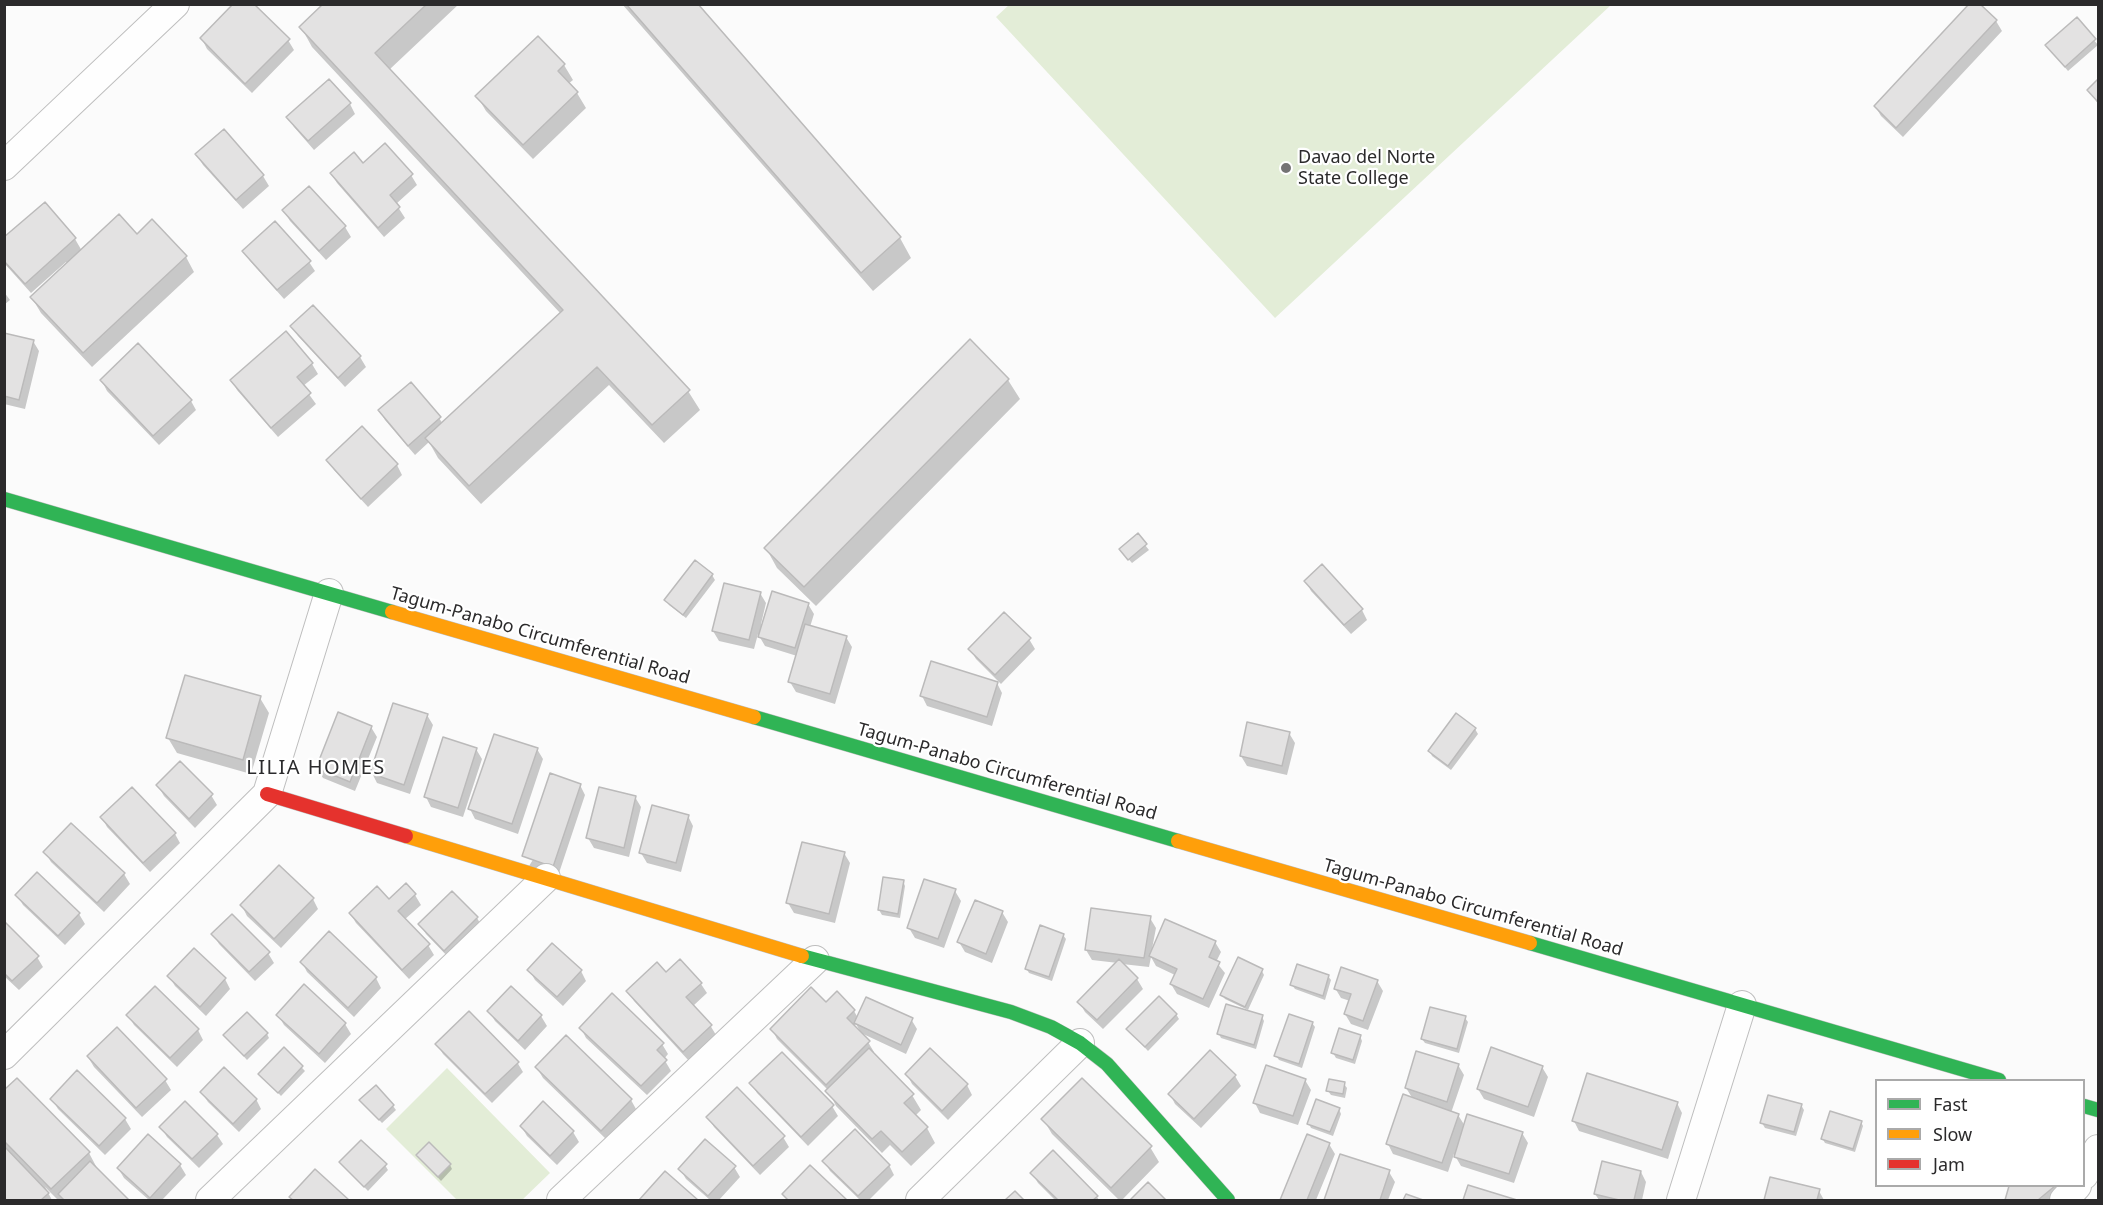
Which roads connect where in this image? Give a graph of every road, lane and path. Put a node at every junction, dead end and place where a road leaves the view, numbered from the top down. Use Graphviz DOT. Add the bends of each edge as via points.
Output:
graph roads {
  1 [pos="176,4"];
  2 [pos="4,166"];
  3 [pos="4,499"];
  4 [pos="329,593"];
  5 [pos="267,794"];
  6 [pos="546,878"];
  7 [pos="815,960"];
  8 [pos="1742,1005"];
  9 [pos="1080,1043"];
  10 [pos="4,1055"];
  11 [pos="1996,1079"];
  12 [pos="2098,1149"];
  13 [pos="2085,1173"];
  14 [pos="2075,1187"];
  15 [pos="210,1200"];
  16 [pos="561,1200"];
  17 [pos="920,1200"];
  18 [pos="1228,1200"];
  19 [pos="1681,1200"];
  20 [pos="2064,1200"];
  1 -- 2 [label="street"];
  3 -- 4 [label="main road, Tagum-Panabo Circumferential Road"];
  4 -- 5 [label="street"];
  4 -- 8 [label="main road, Tagum-Panabo Circumferential Road"];
  5 -- 6 [label="main road"];
  5 -- 10 [label="street"];
  6 -- 7 [label="main road"];
  6 -- 15 [label="street"];
  7 -- 9 [label="main road" via="1011,1012"];
  7 -- 16 [label="street"];
  8 -- 11 [label="main road, Tagum-Panabo Circumferential Road"];
  8 -- 19 [label="street"];
  9 -- 17 [label="street"];
  9 -- 18 [label="main road" via="1128,1086"];
  12 -- 13 [label="street"];
  14 -- 20 [label="street"];
}
